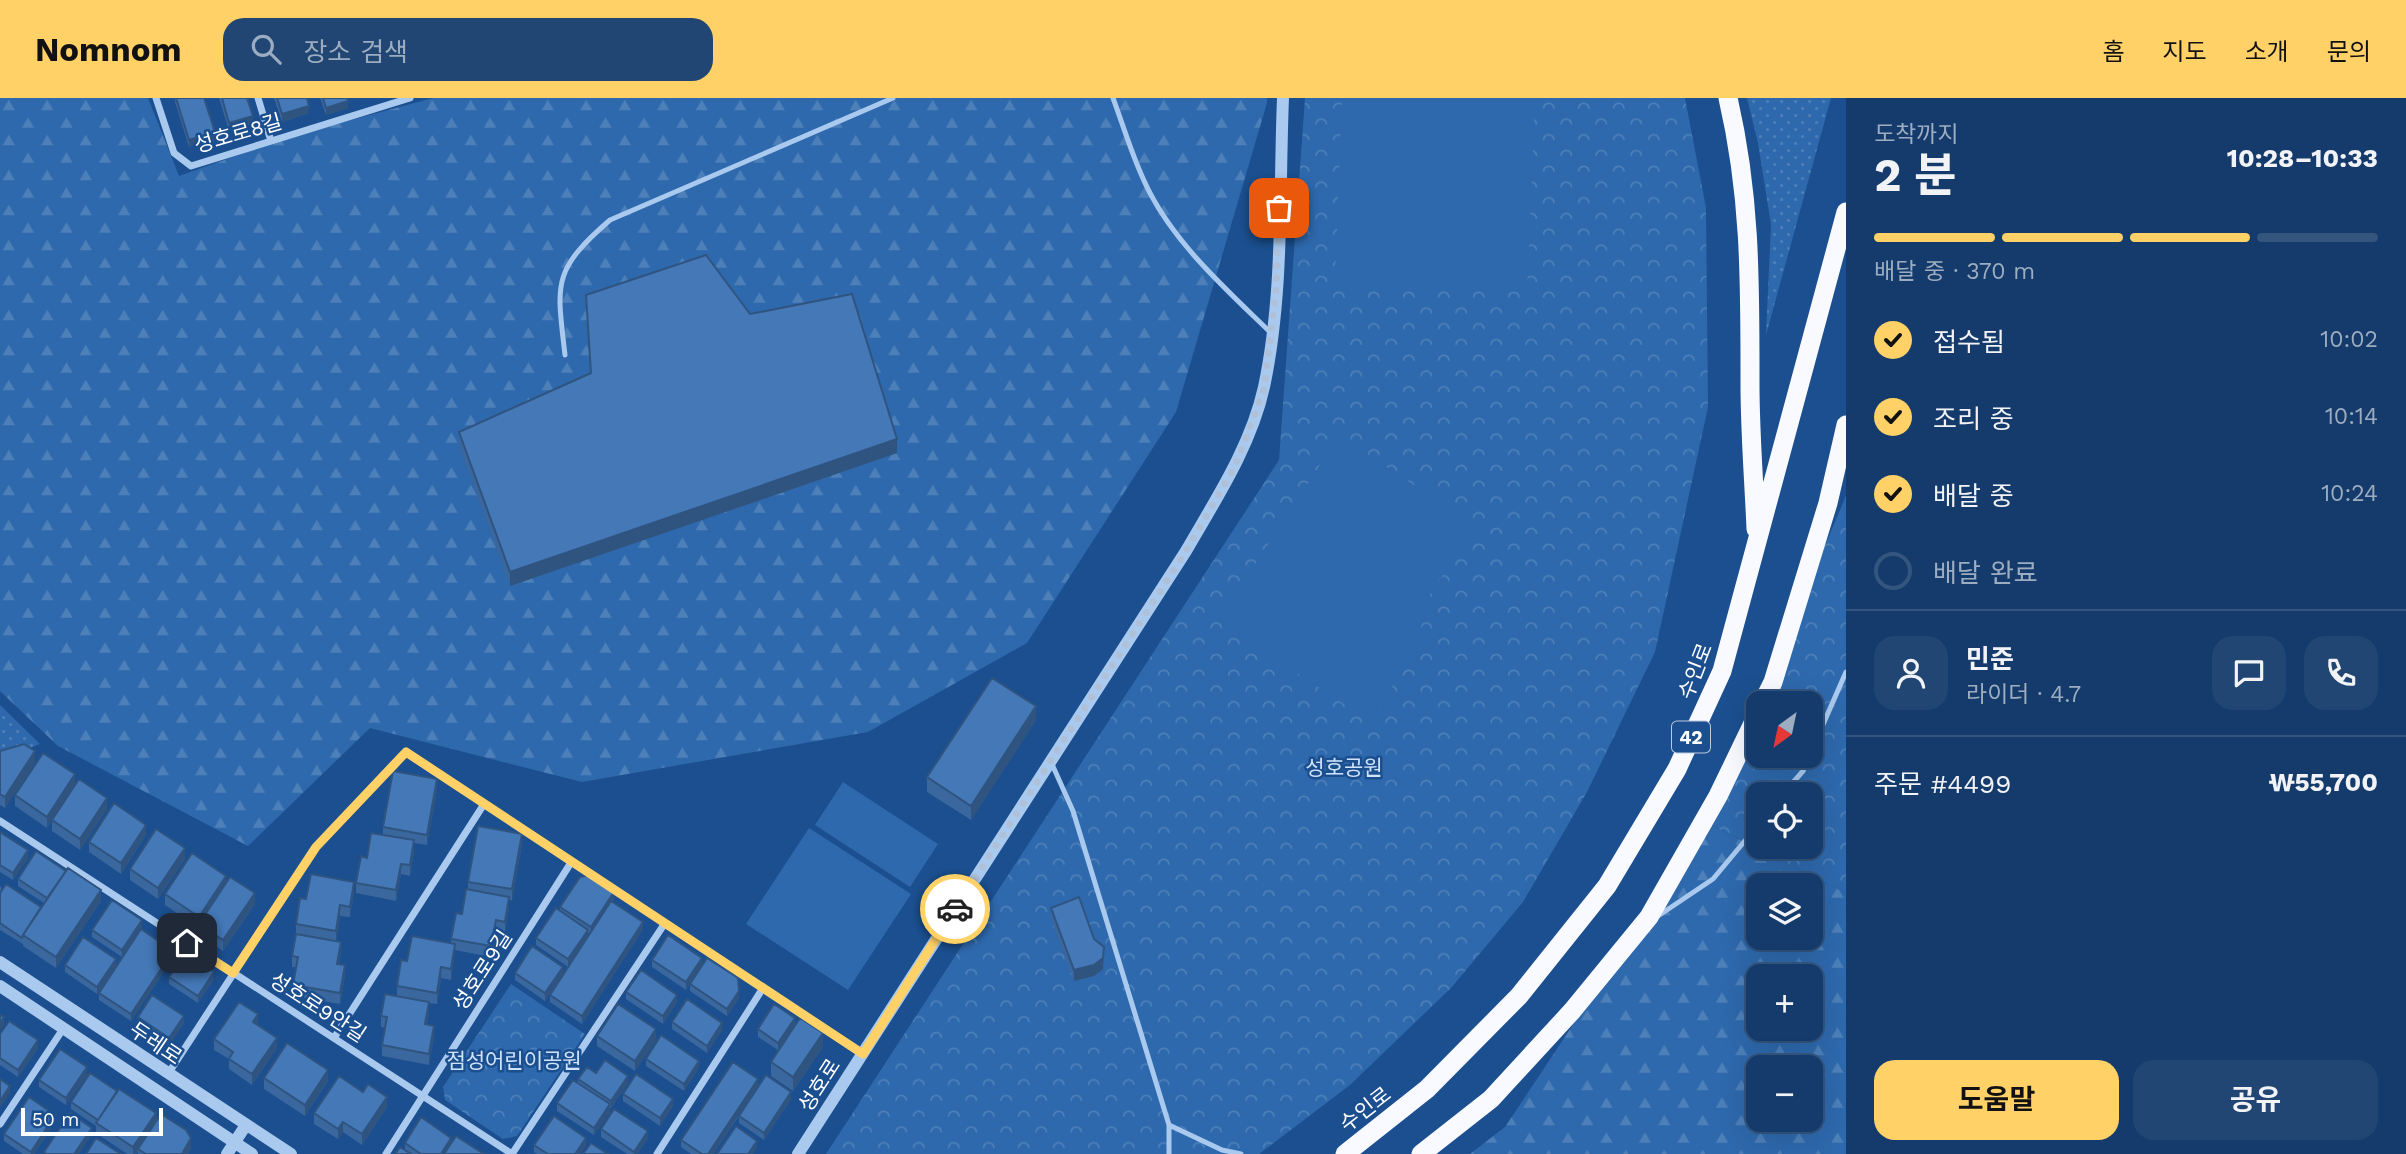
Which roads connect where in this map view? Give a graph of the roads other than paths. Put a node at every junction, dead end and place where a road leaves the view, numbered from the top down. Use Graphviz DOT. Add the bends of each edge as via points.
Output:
graph roads {
  1 [pos="156,98"];
  2 [pos="258,98"];
  3 [pos="410,98"];
  4 [pos="893,98"];
  5 [pos="1113,98"];
  6 [pos="1283,98"];
  7 [pos="1727,98"];
  8 [pos="271,141"];
  9 [pos="1846,212"];
  10 [pos="1272,334"];
  11 [pos="565,355"];
  12 [pos="1846,425"];
  13 [pos="1757,546"];
  14 [pos="1846,672"];
  15 [pos="1768,691"];
  16 [pos="1824,722"];
  17 [pos="1746,737"];
  18 [pos="1051,760"];
  19 [pos="1804,768"];
  20 [pos="1793,782"];
  21 [pos="484,804"];
  22 [pos="0,821"];
  23 [pos="1746,840"];
  24 [pos="572,861"];
  25 [pos="664,923"];
  26 [pos="1638,930"];
  27 [pos="0,962"];
  28 [pos="233,973"];
  29 [pos="0,986"];
  30 [pos="763,988"];
  31 [pos="64,1028"];
  32 [pos="334,1038"];
  33 [pos="863,1054"];
  34 [pos="168,1074"];
  35 [pos="422,1097"];
  36 [pos="0,1124"];
  37 [pos="246,1125"];
  38 [pos="1169,1125"];
  39 [pos="230,1148"];
  40 [pos="252,1154"];
  41 [pos="291,1154"];
  42 [pos="386,1154"];
  43 [pos="512,1154"];
  44 [pos="657,1154"];
  45 [pos="798,1154"];
  46 [pos="1169,1154"];
  47 [pos="1241,1154"];
  48 [pos="1345,1154"];
  49 [pos="1421,1154"];
  1 -- 8 [label="street, 성호로8길" via="174,153 191,166"];
  2 -- 8 [label="street"];
  3 -- 8 [label="street, 성호로8길"];
  4 -- 11 [label="lane" via="610,220 575,255 561,278 558,294"];
  5 -- 10 [label="lane" via="1165,218"];
  6 -- 10 [label="street, 성호로"];
  7 -- 13 [label="highway" via="1741,155 1751,277"];
  9 -- 13 [label="highway, 수인로 / 42"];
  10 -- 18 [label="street, 성호로" via="1264,389 1235,466 1186,551"];
  12 -- 15 [label="highway" via="1828,503"];
  13 -- 48 [label="highway, 수인로 / 42" via="1722,671 1676,769 1607,886 1520,996 1427,1089"];
  14 -- 16 [label="lane"];
  17 -- 26 [label="highway, 42" via="1718,796"];
  18 -- 33 [label="street, 성호로"];
  18 -- 38 [label="lane" via="1073,811"];
  19 -- 20 [label="lane"];
  21 -- 24 [label="street"];
  21 -- 28 [label="street" via="406,752 316,847"];
  21 -- 32 [label="street"];
  22 -- 28 [label="street, 성호로9안길"];
  23 -- 26 [label="lane" via="1713,879"];
  24 -- 25 [label="street"];
  24 -- 35 [label="street, 성호로9길"];
  25 -- 30 [label="street"];
  25 -- 43 [label="street"];
  26 -- 49 [label="highway, 42" via="1492,1100"];
  27 -- 34 [label="street, 두레로"];
  28 -- 32 [label="street, 성호로9안길"];
  28 -- 34 [label="street"];
  29 -- 31 [label="street, 두레로"];
  30 -- 33 [label="street"];
  30 -- 44 [label="street"];
  31 -- 36 [label="street"];
  31 -- 39 [label="street, 두레로"];
  32 -- 35 [label="street, 성호로9안길"];
  33 -- 45 [label="street, 성호로"];
  34 -- 37 [label="street, 두레로"];
  35 -- 42 [label="street, 성호로9길"];
  35 -- 43 [label="street, 성호로9안길"];
  37 -- 39 [label="street"];
  37 -- 41 [label="street, 두레로"];
  38 -- 46 [label="lane"];
  38 -- 47 [label="lane"];
  39 -- 40 [label="street, 두레로"];
}
